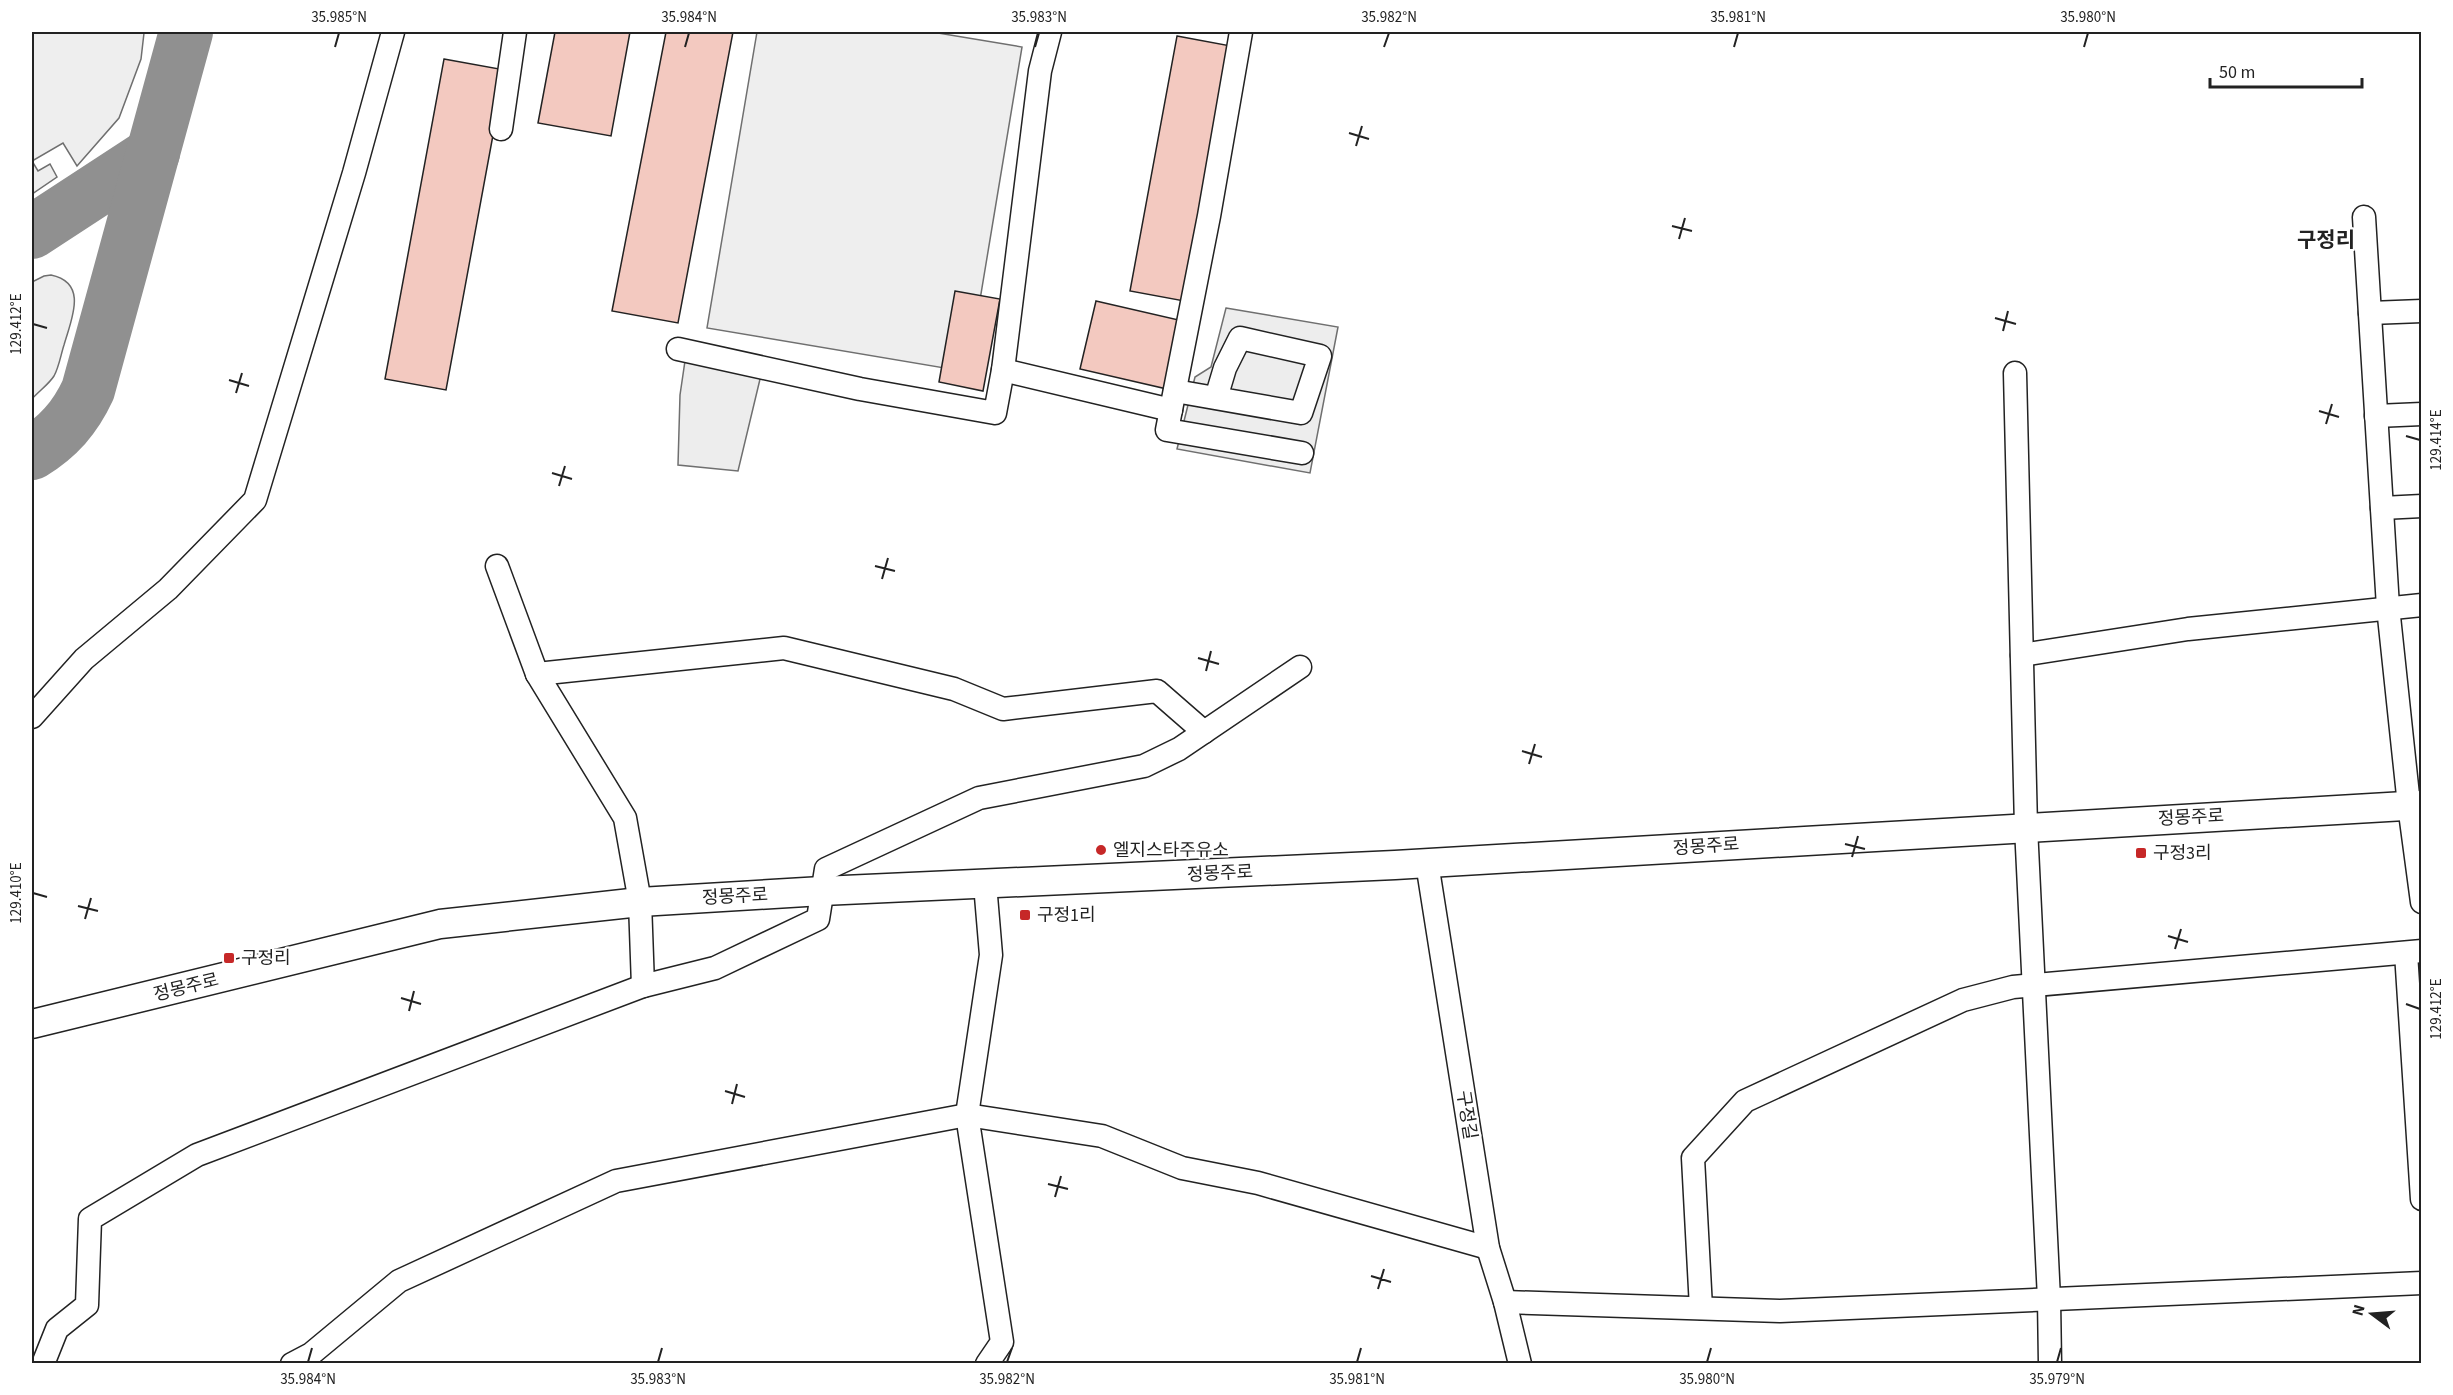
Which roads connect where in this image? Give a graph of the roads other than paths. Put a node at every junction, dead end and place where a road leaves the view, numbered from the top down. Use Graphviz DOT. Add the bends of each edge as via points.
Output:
graph roads {
  1 [pos="393,32"];
  2 [pos="515,32"];
  3 [pos="1050,32"];
  4 [pos="1241,32"];
  5 [pos="501,129"];
  6 [pos="2364,217"];
  7 [pos="2421,311"];
  8 [pos="2370,313"];
  9 [pos="678,349"];
  10 [pos="1003,370"];
  11 [pos="2015,373"];
  12 [pos="1216,398"];
  13 [pos="1173,400"];
  14 [pos="2421,414"];
  15 [pos="2376,416"];
  16 [pos="1302,453"];
  17 [pos="2421,506"];
  18 [pos="2382,508"];
  19 [pos="497,566"];
  20 [pos="2421,605"];
  21 [pos="2388,607"];
  22 [pos="2022,656"];
  23 [pos="1300,666"];
  24 [pos="537,674"];
  25 [pos="32,717"];
  26 [pos="1204,732"];
  27 [pos="2415,805"];
  28 [pos="2026,827"];
  29 [pos="1427,863"];
  30 [pos="985,884"];
  31 [pos="822,891"];
  32 [pos="640,902"];
  33 [pos="2421,902"];
  34 [pos="2414,952"];
  35 [pos="2033,985"];
  36 [pos="644,986"];
  37 [pos="32,1024"];
  38 [pos="967,1115"];
  39 [pos="2421,1199"];
  40 [pos="1488,1248"];
  41 [pos="2421,1283"];
  42 [pos="2049,1299"];
  43 [pos="1505,1302"];
  44 [pos="1701,1308"];
  45 [pos="43,1364"];
  46 [pos="292,1364"];
  47 [pos="987,1364"];
  48 [pos="1520,1364"];
  49 [pos="2050,1364"];
  1 -- 25 [label="street" via="255,500 168,588 84,659"];
  2 -- 5 [label="street"];
  3 -- 10 [label="street" via="1040,71"];
  4 -- 13 [label="street"];
  6 -- 8 [label="street"];
  7 -- 8 [label="street"];
  8 -- 15 [label="street"];
  9 -- 10 [label="street" via="860,389 995,413"];
  10 -- 13 [label="street"];
  11 -- 22 [label="street"];
  12 -- 12 [label="street" via="1301,413 1320,356 1240,338"];
  12 -- 13 [label="street"];
  13 -- 16 [label="street" via="1167,430"];
  14 -- 15 [label="street"];
  15 -- 18 [label="street"];
  17 -- 18 [label="street"];
  18 -- 21 [label="street"];
  19 -- 24 [label="street"];
  20 -- 21 [label="street"];
  21 -- 22 [label="street" via="2188,628"];
  21 -- 27 [label="street"];
  22 -- 28 [label="street"];
  23 -- 26 [label="street"];
  24 -- 26 [label="street" via="784,648 954,690 1003,709 1157,691"];
  24 -- 32 [label="street" via="625,818"];
  26 -- 31 [label="street" via="1144,766 979,798 826,869"];
  27 -- 28 [label="main road, 정몽주로"];
  27 -- 33 [label="street"];
  28 -- 29 [label="main road, 정몽주로"];
  28 -- 35 [label="street"];
  29 -- 30 [label="main road, 정몽주로"];
  29 -- 40 [label="street, 구정길"];
  30 -- 31 [label="main road, 정몽주로"];
  30 -- 38 [label="street" via="991,955"];
  31 -- 32 [label="main road, 정몽주로"];
  31 -- 36 [label="street" via="818,919 715,969"];
  32 -- 36 [label="street"];
  32 -- 37 [label="main road, 정몽주로" via="440,924"];
  34 -- 35 [label="street"];
  34 -- 39 [label="street"];
  35 -- 42 [label="street"];
  35 -- 44 [label="street" via="1964,1000 1745,1101 1693,1158"];
  36 -- 45 [label="street" via="197,1155 90,1219 87,1305 57,1329"];
  38 -- 40 [label="street" via="1102,1136 1182,1168 1258,1183"];
  38 -- 46 [label="street" via="616,1181 399,1281 311,1354"];
  38 -- 47 [label="street" via="1002,1342"];
  40 -- 43 [label="street, 구정길"];
  41 -- 42 [label="street"];
  42 -- 44 [label="street" via="1780,1311"];
  42 -- 49 [label="street"];
  43 -- 44 [label="street"];
  43 -- 48 [label="street, 구정길"];
}
